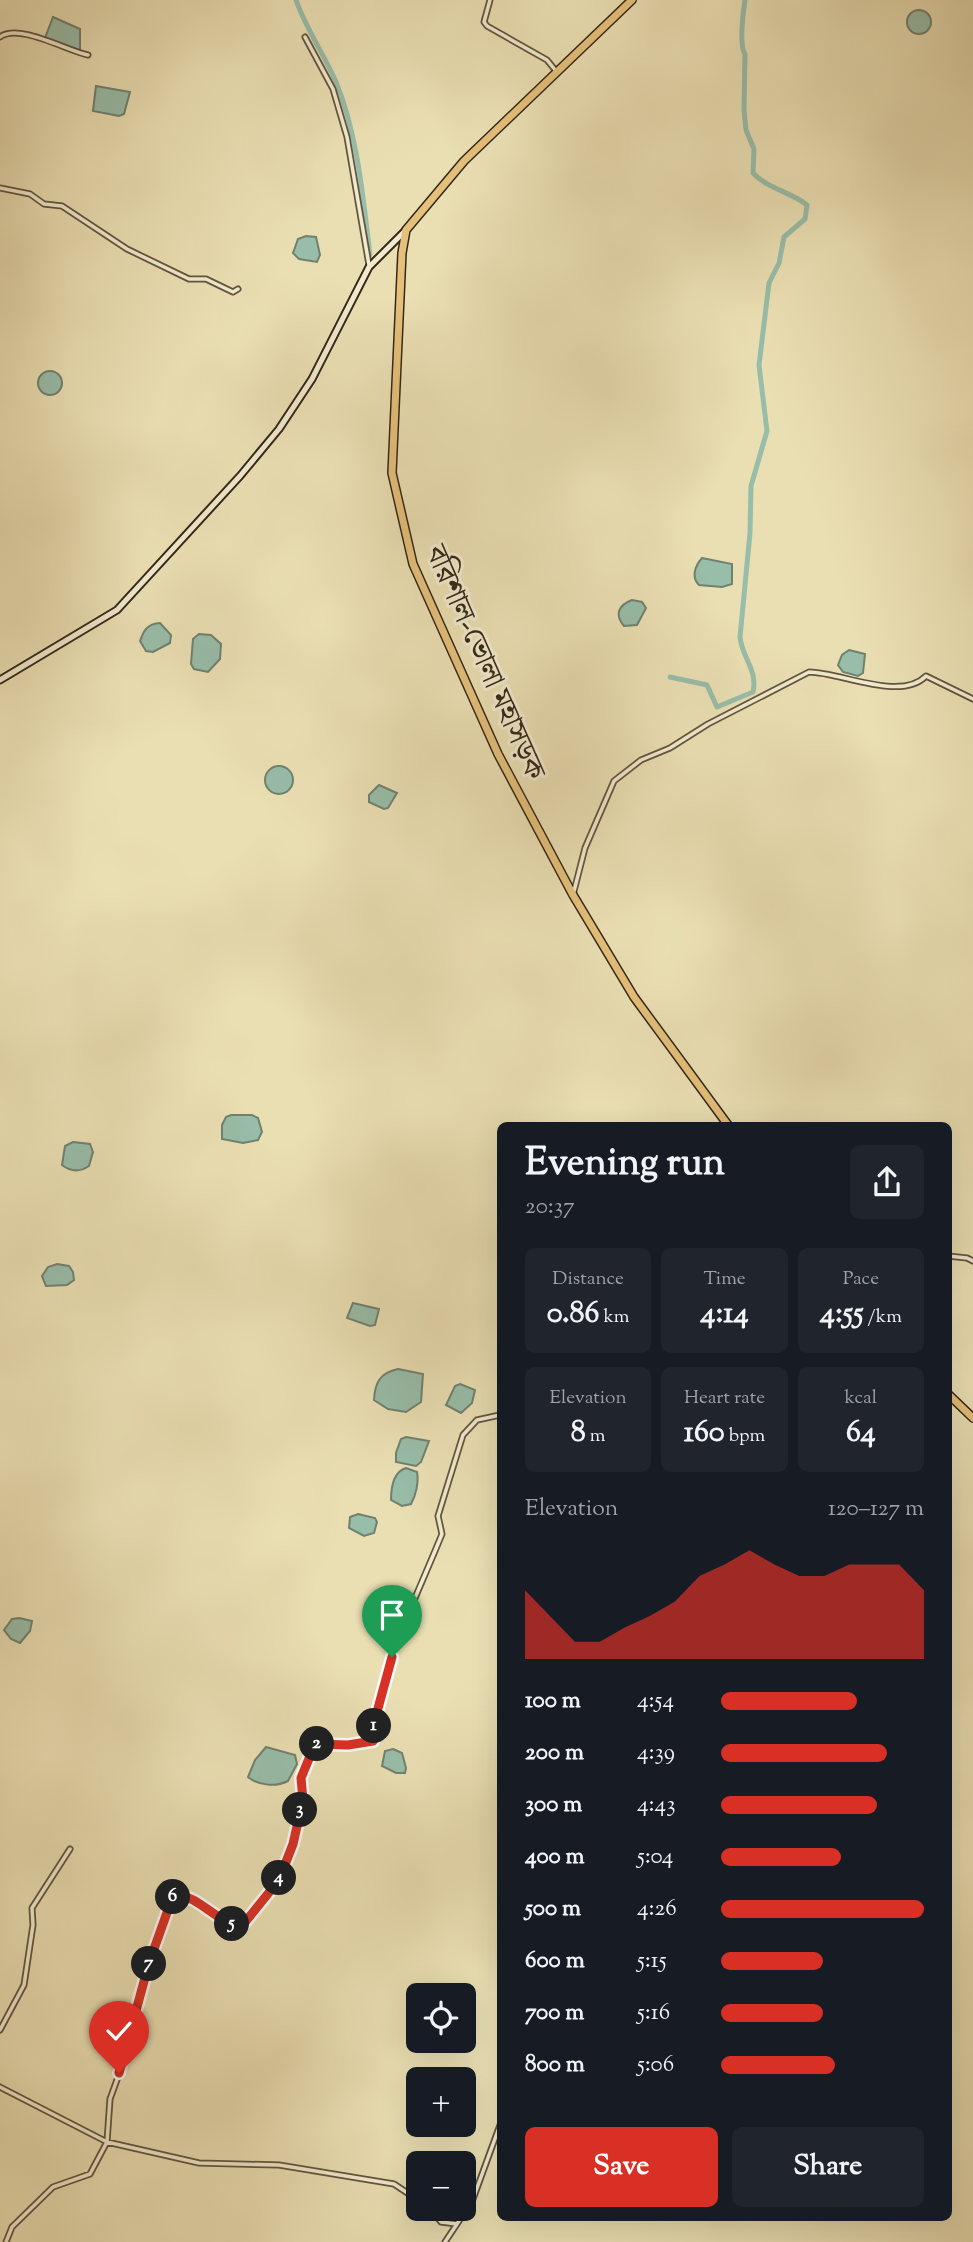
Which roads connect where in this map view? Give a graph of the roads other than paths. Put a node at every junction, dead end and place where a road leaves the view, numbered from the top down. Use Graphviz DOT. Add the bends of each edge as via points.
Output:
graph roads {
  1 [pos="490,0"];
  2 [pos="623,0"];
  3 [pos="632,0"];
  4 [pos="620,12"];
  5 [pos="0,37"];
  6 [pos="305,37"];
  7 [pos="88,55"];
  8 [pos="557,72"];
  9 [pos="0,188"];
  10 [pos="406,230"];
  11 [pos="369,267"];
  12 [pos="238,289"];
  13 [pos="0,680"];
  14 [pos="973,699"];
  15 [pos="573,895"];
  16 [pos="726,1122"];
  17 [pos="952,1256"];
  18 [pos="973,1261"];
  19 [pos="952,1398"];
  20 [pos="497,1416"];
  21 [pos="973,1418"];
  22 [pos="70,1849"];
  23 [pos="0,2030"];
  24 [pos="0,2087"];
  25 [pos="497,2133"];
  26 [pos="107,2142"];
  27 [pos="406,2192"];
  28 [pos="440,2221"];
  29 [pos="457,2224"];
  30 [pos="6,2242"];
  31 [pos="445,2242"];
  1 -- 8 [label="street" via="487,26 547,60"];
  2 -- 4 [label="highway"];
  3 -- 4 [label="highway"];
  4 -- 8 [label="highway"];
  5 -- 7 [label="street" via="28,34"];
  6 -- 11 [label="street" via="332,89 347,137"];
  8 -- 10 [label="highway" via="464,162"];
  9 -- 12 [label="street" via="62,206 127,249 189,279 206,279 233,292"];
  10 -- 11 [label="main road"];
  10 -- 15 [label="highway, বরিশাল-ভোলা মহাসড়ক" via="392,473 413,564 498,754"];
  11 -- 13 [label="main road" via="312,379 240,477 117,610"];
  14 -- 15 [label="street" via="926,676 908,686 809,672 641,760 614,781 585,848"];
  15 -- 16 [label="highway, বরিশাল-ভোলা মহাসড়ক" via="634,997"];
  17 -- 18 [label="street"];
  19 -- 21 [label="highway"];
  20 -- 26 [label="street" via="477,1420 456,1450 438,1516 442,1534 392,1657 373,1741 315,1744 301,1778 303,1800 293,1844 272,1890 242,1926 228,1924 191,1897 174,1893 110,2099"];
  22 -- 23 [label="street" via="32,1908 24,1986"];
  24 -- 26 [label="street"];
  25 -- 29 [label="street" via="472,2199"];
  26 -- 27 [label="street" via="199,2164 279,2165 394,2183"];
  26 -- 30 [label="street" via="90,2174 53,2187 12,2227"];
  28 -- 29 [label="street"];
  29 -- 31 [label="street"];
}
